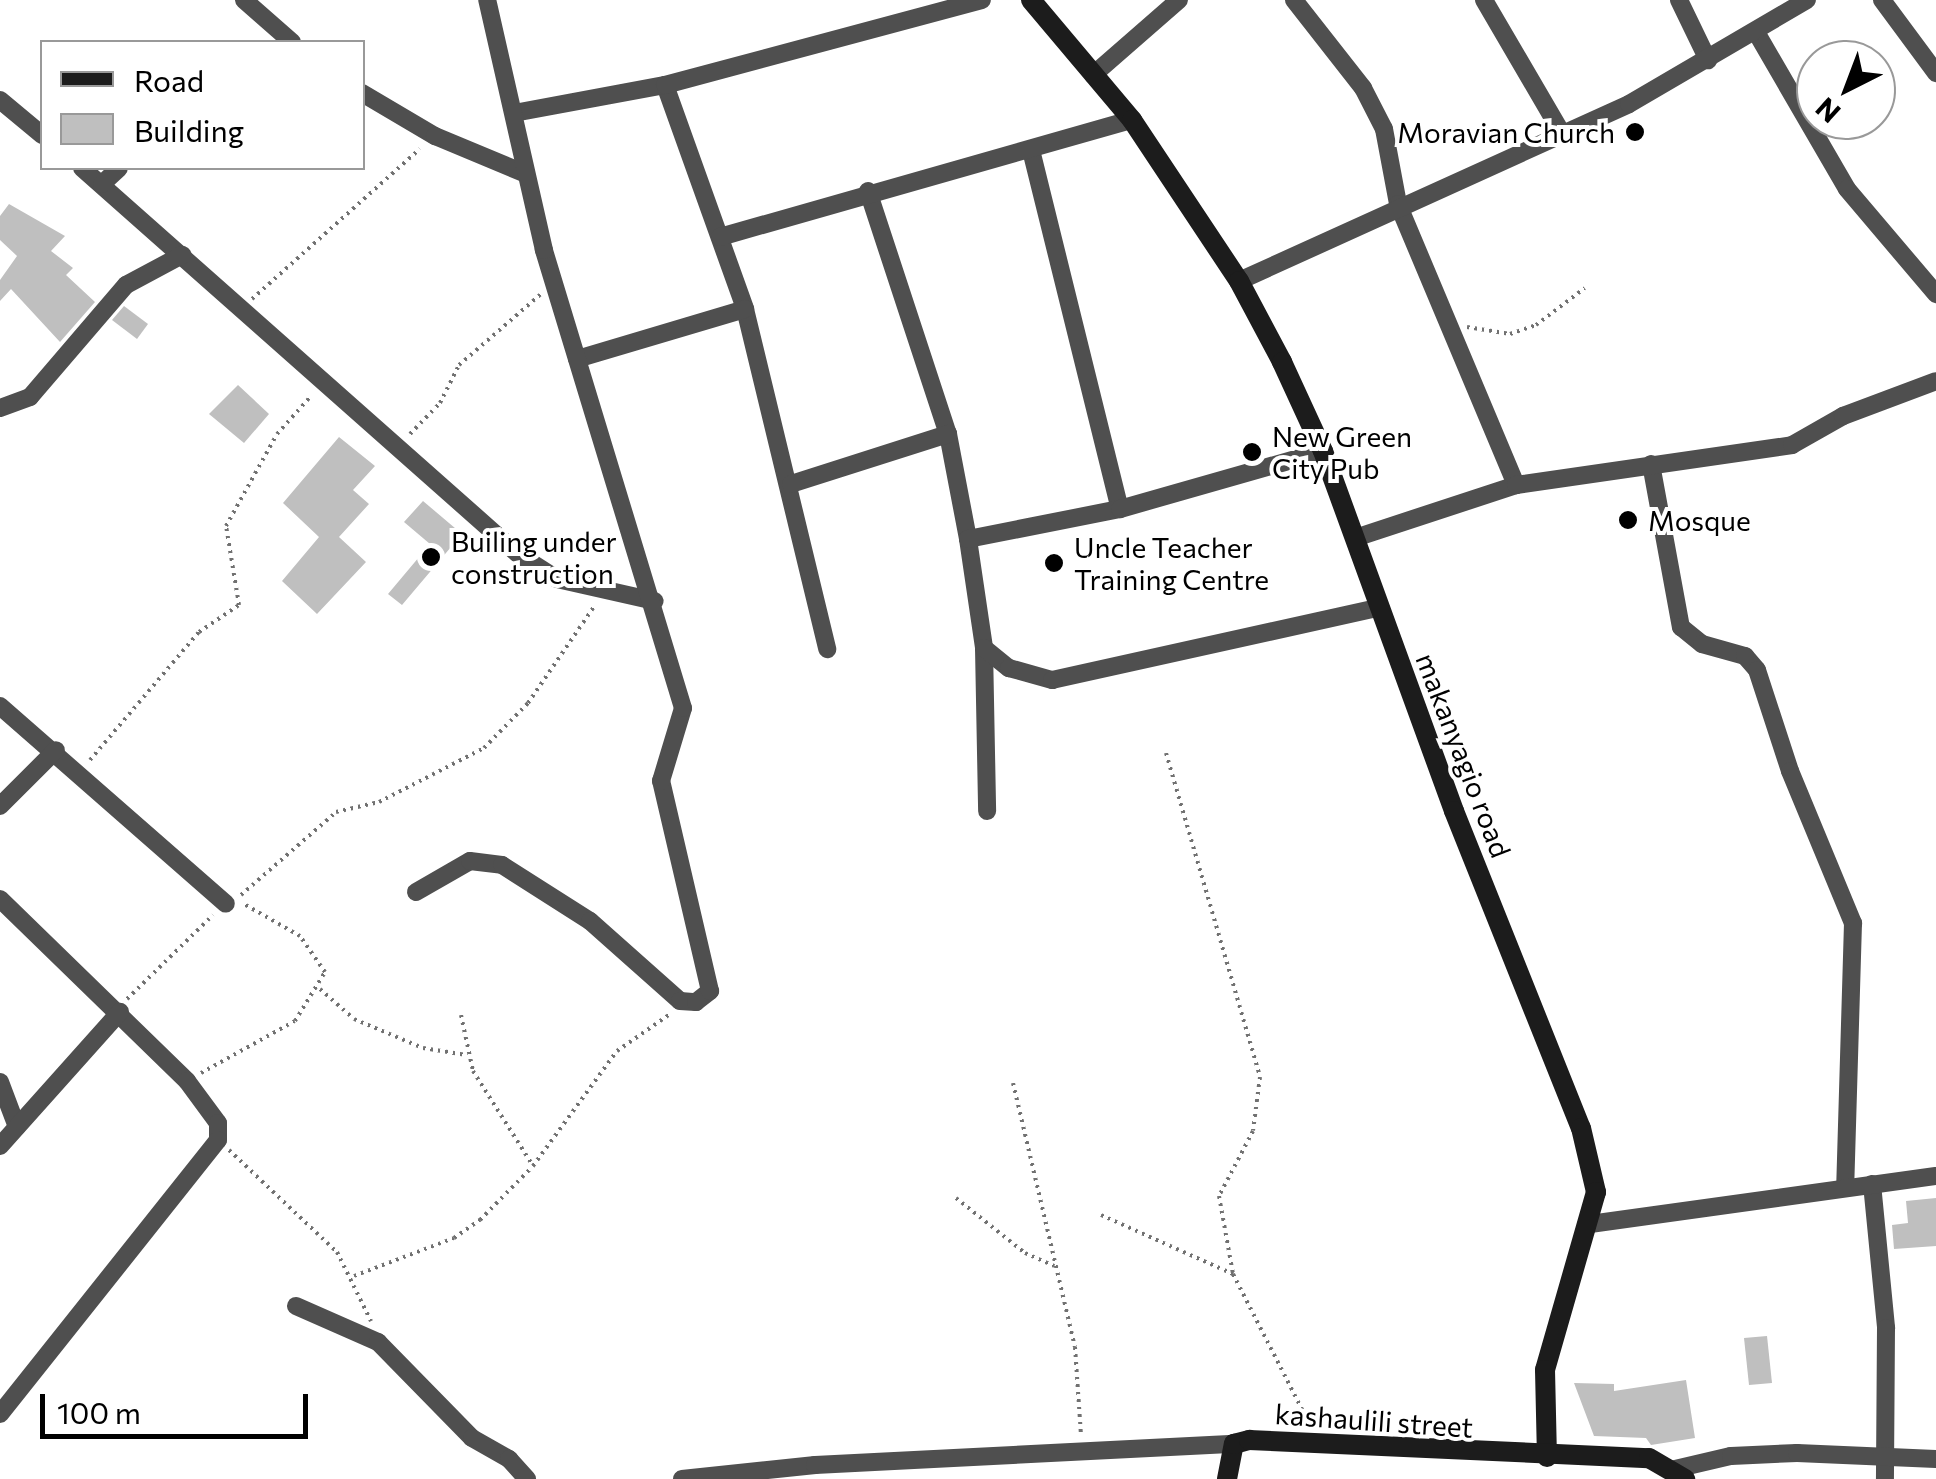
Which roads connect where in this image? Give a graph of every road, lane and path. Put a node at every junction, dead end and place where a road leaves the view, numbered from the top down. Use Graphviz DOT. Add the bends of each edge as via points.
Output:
graph roads {
  1 [pos="244,0"];
  2 [pos="487,0"];
  3 [pos="982,0"];
  4 [pos="1032,0"];
  5 [pos="1180,0"];
  6 [pos="1294,0"];
  7 [pos="1484,0"];
  8 [pos="1679,0"];
  9 [pos="1808,0"];
  10 [pos="1882,0"];
  11 [pos="1756,32"];
  12 [pos="287,40"];
  13 [pos="1708,60"];
  14 [pos="1936,74"];
  15 [pos="1093,75"];
  16 [pos="666,85"];
  17 [pos="365,95"];
  18 [pos="0,100"];
  19 [pos="514,113"];
  20 [pos="1132,120"];
  21 [pos="1561,132"];
  22 [pos="40,133"];
  23 [pos="435,136"];
  24 [pos="1031,150"];
  25 [pos="84,170"];
  26 [pos="117,170"];
  27 [pos="524,173"];
  28 [pos="102,184"];
  29 [pos="868,191"];
  30 [pos="1398,204"];
  31 [pos="720,237"];
  32 [pos="182,254"];
  33 [pos="1239,281"];
  34 [pos="553,283"];
  35 [pos="1585,288"];
  36 [pos="1936,294"];
  37 [pos="241,308"];
  38 [pos="745,309"];
  39 [pos="1448,322"];
  40 [pos="577,359"];
  41 [pos="1936,380"];
  42 [pos="326,385"];
  43 [pos="0,408"];
  44 [pos="948,434"];
  45 [pos="396,448"];
  46 [pos="1323,451"];
  47 [pos="1652,464"];
  48 [pos="792,484"];
  49 [pos="1516,485"];
  50 [pos="1120,509"];
  51 [pos="1355,538"];
  52 [pos="968,539"];
  53 [pos="602,592"];
  54 [pos="655,601"];
  55 [pos="1378,608"];
  56 [pos="984,648"];
  57 [pos="827,649"];
  58 [pos="0,706"];
  59 [pos="56,750"];
  60 [pos="1166,753"];
  61 [pos="81,772"];
  62 [pos="0,806"];
  63 [pos="987,811"];
  64 [pos="416,892"];
  65 [pos="0,899"];
  66 [pos="226,904"];
  67 [pos="319,988"];
  68 [pos="688,1004"];
  69 [pos="118,1011"];
  70 [pos="462,1014"];
  71 [pos="466,1054"];
  72 [pos="187,1081"];
  73 [pos="0,1082"];
  74 [pos="1013,1083"];
  75 [pos="17,1127"];
  76 [pos="218,1140"];
  77 [pos="0,1146"];
  78 [pos="533,1166"];
  79 [pos="1936,1176"];
  80 [pos="1872,1184"];
  81 [pos="1845,1188"];
  82 [pos="956,1198"];
  83 [pos="1101,1216"];
  84 [pos="1590,1224"];
  85 [pos="1055,1267"];
  86 [pos="1233,1274"];
  87 [pos="354,1276"];
  88 [pos="296,1306"];
  89 [pos="378,1342"];
  90 [pos="0,1414"];
  91 [pos="1234,1444"];
  92 [pos="1319,1445"];
  93 [pos="1081,1450"];
  94 [pos="1886,1454"];
  95 [pos="1547,1457"];
  96 [pos="1936,1459"];
  97 [pos="1680,1474"];
  98 [pos="527,1479"];
  99 [pos="682,1479"];
  100 [pos="1226,1479"];
  101 [pos="1885,1479"];
  1 -- 12 [label="street"];
  2 -- 19 [label="street"];
  3 -- 16 [label="street"];
  4 -- 15 [label="street, makanyagio road"];
  5 -- 15 [label="street"];
  6 -- 30 [label="street" via="1363,88 1384,129"];
  7 -- 21 [label="street"];
  8 -- 13 [label="street"];
  9 -- 11 [label="street"];
  10 -- 14 [label="street"];
  11 -- 13 [label="street"];
  11 -- 36 [label="street" via="1848,189"];
  13 -- 21 [label="street"];
  15 -- 20 [label="street, makanyagio road"];
  16 -- 19 [label="street"];
  16 -- 31 [label="street"];
  17 -- 23 [label="street"];
  18 -- 22 [label="street"];
  19 -- 27 [label="street"];
  20 -- 24 [label="street"];
  20 -- 33 [label="street, makanyagio road"];
  21 -- 30 [label="street"];
  23 -- 27 [label="street"];
  23 -- 37 [label="path"];
  24 -- 29 [label="street"];
  24 -- 50 [label="street"];
  25 -- 28 [label="street"];
  26 -- 28 [label="street"];
  27 -- 34 [label="street"];
  28 -- 32 [label="street"];
  29 -- 31 [label="street"];
  29 -- 44 [label="street"];
  30 -- 33 [label="street"];
  30 -- 39 [label="street"];
  31 -- 38 [label="street"];
  32 -- 37 [label="street"];
  32 -- 43 [label="street" via="126,286 30,397"];
  33 -- 46 [label="street, makanyagio road"];
  34 -- 40 [label="street"];
  34 -- 45 [label="path" via="459,365 440,403"];
  35 -- 39 [label="path" via="1562,310 1510,334"];
  37 -- 42 [label="street"];
  38 -- 40 [label="street"];
  38 -- 48 [label="street"];
  39 -- 49 [label="street"];
  40 -- 54 [label="street"];
  41 -- 47 [label="street" via="1843,416 1792,446"];
  42 -- 45 [label="street"];
  42 -- 61 [label="path" via="277,434 226,526 239,606 199,632"];
  44 -- 48 [label="street"];
  44 -- 52 [label="street"];
  45 -- 53 [label="street" via="518,554 557,579"];
  46 -- 50 [label="street"];
  46 -- 51 [label="street, makanyagio road"];
  47 -- 49 [label="street"];
  47 -- 81 [label="street" via="1681,627 1702,644 1745,656 1757,670 1853,923"];
  48 -- 57 [label="street"];
  49 -- 51 [label="street"];
  50 -- 52 [label="street"];
  51 -- 55 [label="street, makanyagio road"];
  52 -- 56 [label="street"];
  53 -- 54 [label="street"];
  53 -- 67 [label="path" via="528,703 484,748 379,802 336,812 235,900 274,918 318,953 325,972"];
  54 -- 68 [label="street" via="683,708 660,781 711,983 706,997"];
  55 -- 56 [label="street" via="1052,680 1010,668"];
  55 -- 84 [label="street, makanyagio road" via="1580,1128 1596,1192"];
  56 -- 63 [label="street"];
  58 -- 59 [label="street"];
  59 -- 61 [label="street"];
  59 -- 62 [label="street"];
  60 -- 86 [label="path" via="1260,1077 1253,1131 1219,1196"];
  61 -- 66 [label="street"];
  64 -- 68 [label="street" via="470,861 502,865 590,920"];
  65 -- 69 [label="street"];
  66 -- 69 [label="path"];
  67 -- 71 [label="path" via="334,1008 354,1018 423,1048"];
  67 -- 72 [label="path" via="294,1022"];
  68 -- 78 [label="path" via="617,1051"];
  69 -- 72 [label="street"];
  69 -- 75 [label="street"];
  70 -- 71 [label="path"];
  71 -- 78 [label="path"];
  72 -- 76 [label="street" via="218,1123"];
  73 -- 75 [label="street"];
  74 -- 85 [label="path"];
  75 -- 77 [label="street"];
  76 -- 87 [label="path" via="295,1208"];
  76 -- 90 [label="street"];
  78 -- 87 [label="path" via="454,1238"];
  79 -- 80 [label="street"];
  80 -- 81 [label="street"];
  80 -- 94 [label="street" via="1886,1328"];
  81 -- 84 [label="street"];
  82 -- 85 [label="path" via="1024,1253"];
  83 -- 86 [label="path"];
  84 -- 95 [label="street, makanyagio road" via="1545,1370"];
  85 -- 93 [label="path" via="1076,1346"];
  86 -- 92 [label="path"];
  87 -- 89 [label="path"];
  88 -- 89 [label="street"];
  89 -- 98 [label="street" via="472,1438 509,1459"];
  91 -- 92 [label="street, kashaulili street"];
  91 -- 93 [label="street"];
  91 -- 100 [label="street"];
  92 -- 95 [label="street, kashaulili street"];
  93 -- 99 [label="street"];
  94 -- 96 [label="street"];
  94 -- 97 [label="street" via="1731,1456"];
  94 -- 101 [label="street"];
  95 -- 97 [label="street" via="1649,1458"];
}
